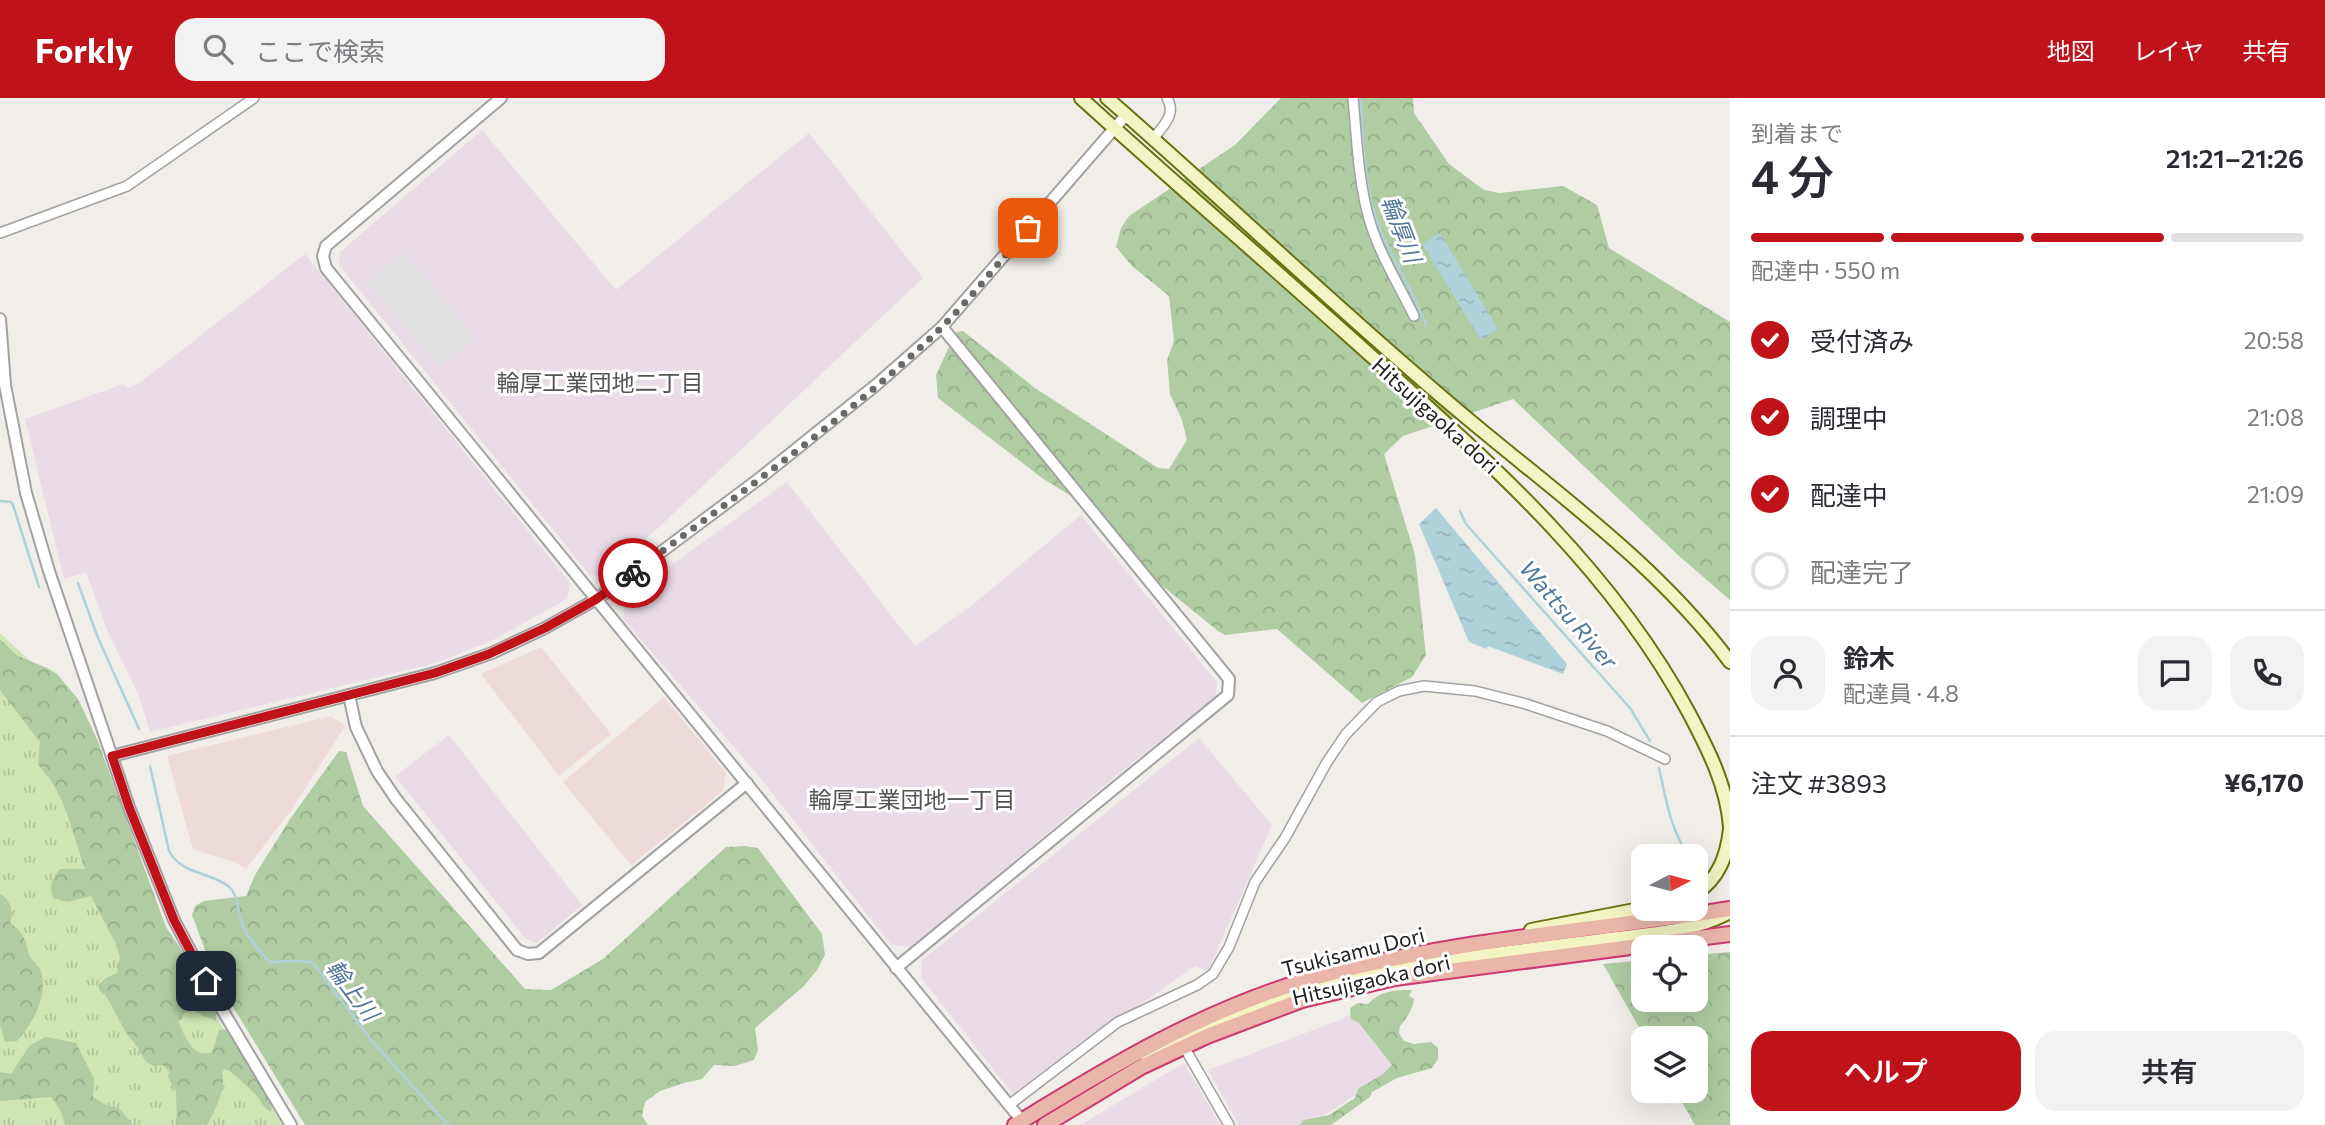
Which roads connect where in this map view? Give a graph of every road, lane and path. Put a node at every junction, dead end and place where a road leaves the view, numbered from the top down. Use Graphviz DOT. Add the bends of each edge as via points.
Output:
graph roads {
  1 [pos="254,98"];
  2 [pos="501,98"];
  3 [pos="1081,98"];
  4 [pos="1107,98"];
  5 [pos="1167,98"];
  6 [pos="1353,98"];
  7 [pos="1126,114"];
  8 [pos="1114,129"];
  9 [pos="1153,139"];
  10 [pos="0,233"];
  11 [pos="1414,316"];
  12 [pos="0,319"];
  13 [pos="942,327"];
  14 [pos="595,600"];
  15 [pos="1730,662"];
  16 [pos="349,695"];
  17 [pos="112,756"];
  18 [pos="1665,759"];
  19 [pos="747,783"];
  20 [pos="1723,788"];
  21 [pos="1730,802"];
  22 [pos="1730,828"];
  23 [pos="1708,883"];
  24 [pos="1730,910"];
  25 [pos="1631,911"];
  26 [pos="1730,934"];
  27 [pos="1391,959"];
  28 [pos="896,968"];
  29 [pos="1179,1039"];
  30 [pos="1009,1105"];
  31 [pos="1018,1123"];
  32 [pos="291,1125"];
  33 [pos="1038,1125"];
  34 [pos="1045,1125"];
  35 [pos="1229,1125"];
  1 -- 10 [label="street" via="127,186"];
  2 -- 14 [label="street" via="326,246 323,256 326,268"];
  3 -- 8 [label="main road, Hitsujigaoka dori"];
  4 -- 7 [label="main road, Hitsujigaoka dori"];
  5 -- 9 [label="street" via="1169,119"];
  6 -- 11 [label="street" via="1370,223"];
  7 -- 8 [label="street"];
  7 -- 9 [label="main road, Hitsujigaoka dori"];
  8 -- 13 [label="street"];
  8 -- 20 [label="main road, Hitsujigaoka dori" via="1446,423 1573,548 1641,633 1704,743"];
  9 -- 15 [label="main road, Hitsujigaoka dori" via="1454,408 1625,548"];
  12 -- 17 [label="street" via="5,385 26,493"];
  13 -- 14 [label="street" via="760,478"];
  13 -- 28 [label="street" via="1229,679 1230,688 1228,695"];
  14 -- 16 [label="street" via="492,653"];
  14 -- 19 [label="street"];
  16 -- 17 [label="street"];
  16 -- 19 [label="street" via="356,727 396,799 517,950 528,954 539,953"];
  17 -- 32 [label="street" via="174,920"];
  18 -- 30 [label="street" via="1607,731 1475,691 1424,686 1377,702 1327,762 1255,882 1213,974 1118,1022"];
  19 -- 28 [label="street"];
  20 -- 21 [label="main road, Hitsujigaoka dori"];
  20 -- 22 [label="main road, Hitsujigaoka dori"];
  22 -- 23 [label="main road, Hitsujigaoka dori" via="1724,858"];
  24 -- 27 [label="highway, Tsukisamu Dori"];
  24 -- 29 [label="main road, Hitsujigaoka dori" via="1706,923 1674,930 1482,955 1355,978 1286,998"];
  25 -- 27 [label="main road, Hitsujigaoka dori" via="1451,943"];
  26 -- 29 [label="highway, Tsukisamu Dori" via="1395,978 1302,1000"];
  27 -- 29 [label="highway, Tsukisamu Dori" via="1232,1006"];
  28 -- 30 [label="street"];
  29 -- 31 [label="highway, Tsukisamu Dori" via="1092,1078"];
  29 -- 33 [label="main road, Hitsujigaoka dori"];
  29 -- 34 [label="highway, Tsukisamu Dori"];
  29 -- 35 [label="street"];
  30 -- 31 [label="street"];
}
